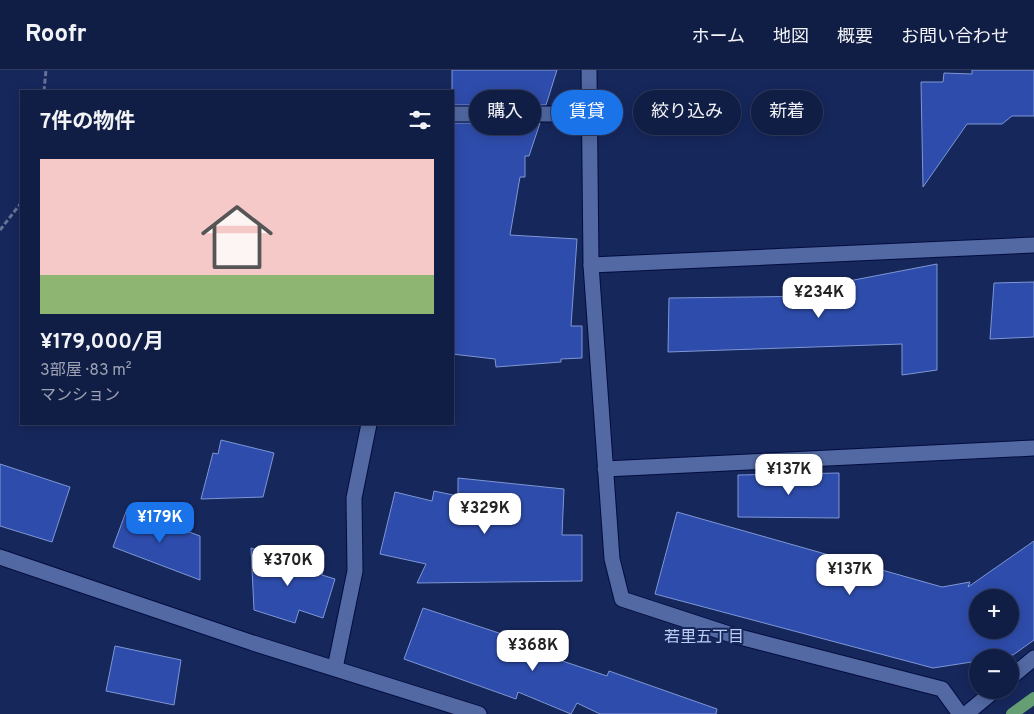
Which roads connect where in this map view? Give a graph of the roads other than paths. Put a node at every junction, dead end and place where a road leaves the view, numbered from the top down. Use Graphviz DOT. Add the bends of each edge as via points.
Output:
graph roads {
  1 [pos="589,70"];
  2 [pos="589,90"];
  3 [pos="454,114"];
  4 [pos="551,114"];
  5 [pos="590,135"];
  6 [pos="1034,245"];
  7 [pos="591,264"];
  8 [pos="369,425"];
  9 [pos="1034,448"];
  10 [pos="605,469"];
  11 [pos="0,557"];
  12 [pos="1034,658"];
  13 [pos="336,668"];
  14 [pos="1019,670"];
  15 [pos="984,699"];
  16 [pos="436,708"];
  17 [pos="479,714"];
  18 [pos="960,714"];
  19 [pos="966,714"];
  1 -- 2 [label="street"];
  3 -- 4 [label="street"];
  5 -- 7 [label="street"];
  6 -- 7 [label="street"];
  7 -- 10 [label="street"];
  8 -- 13 [label="street" via="354,498 356,570"];
  9 -- 10 [label="street"];
  10 -- 18 [label="street" via="612,559 622,599 732,635 942,689"];
  11 -- 13 [label="street"];
  12 -- 14 [label="street"];
  13 -- 16 [label="street"];
  15 -- 19 [label="street"];
  16 -- 17 [label="street"];
}
